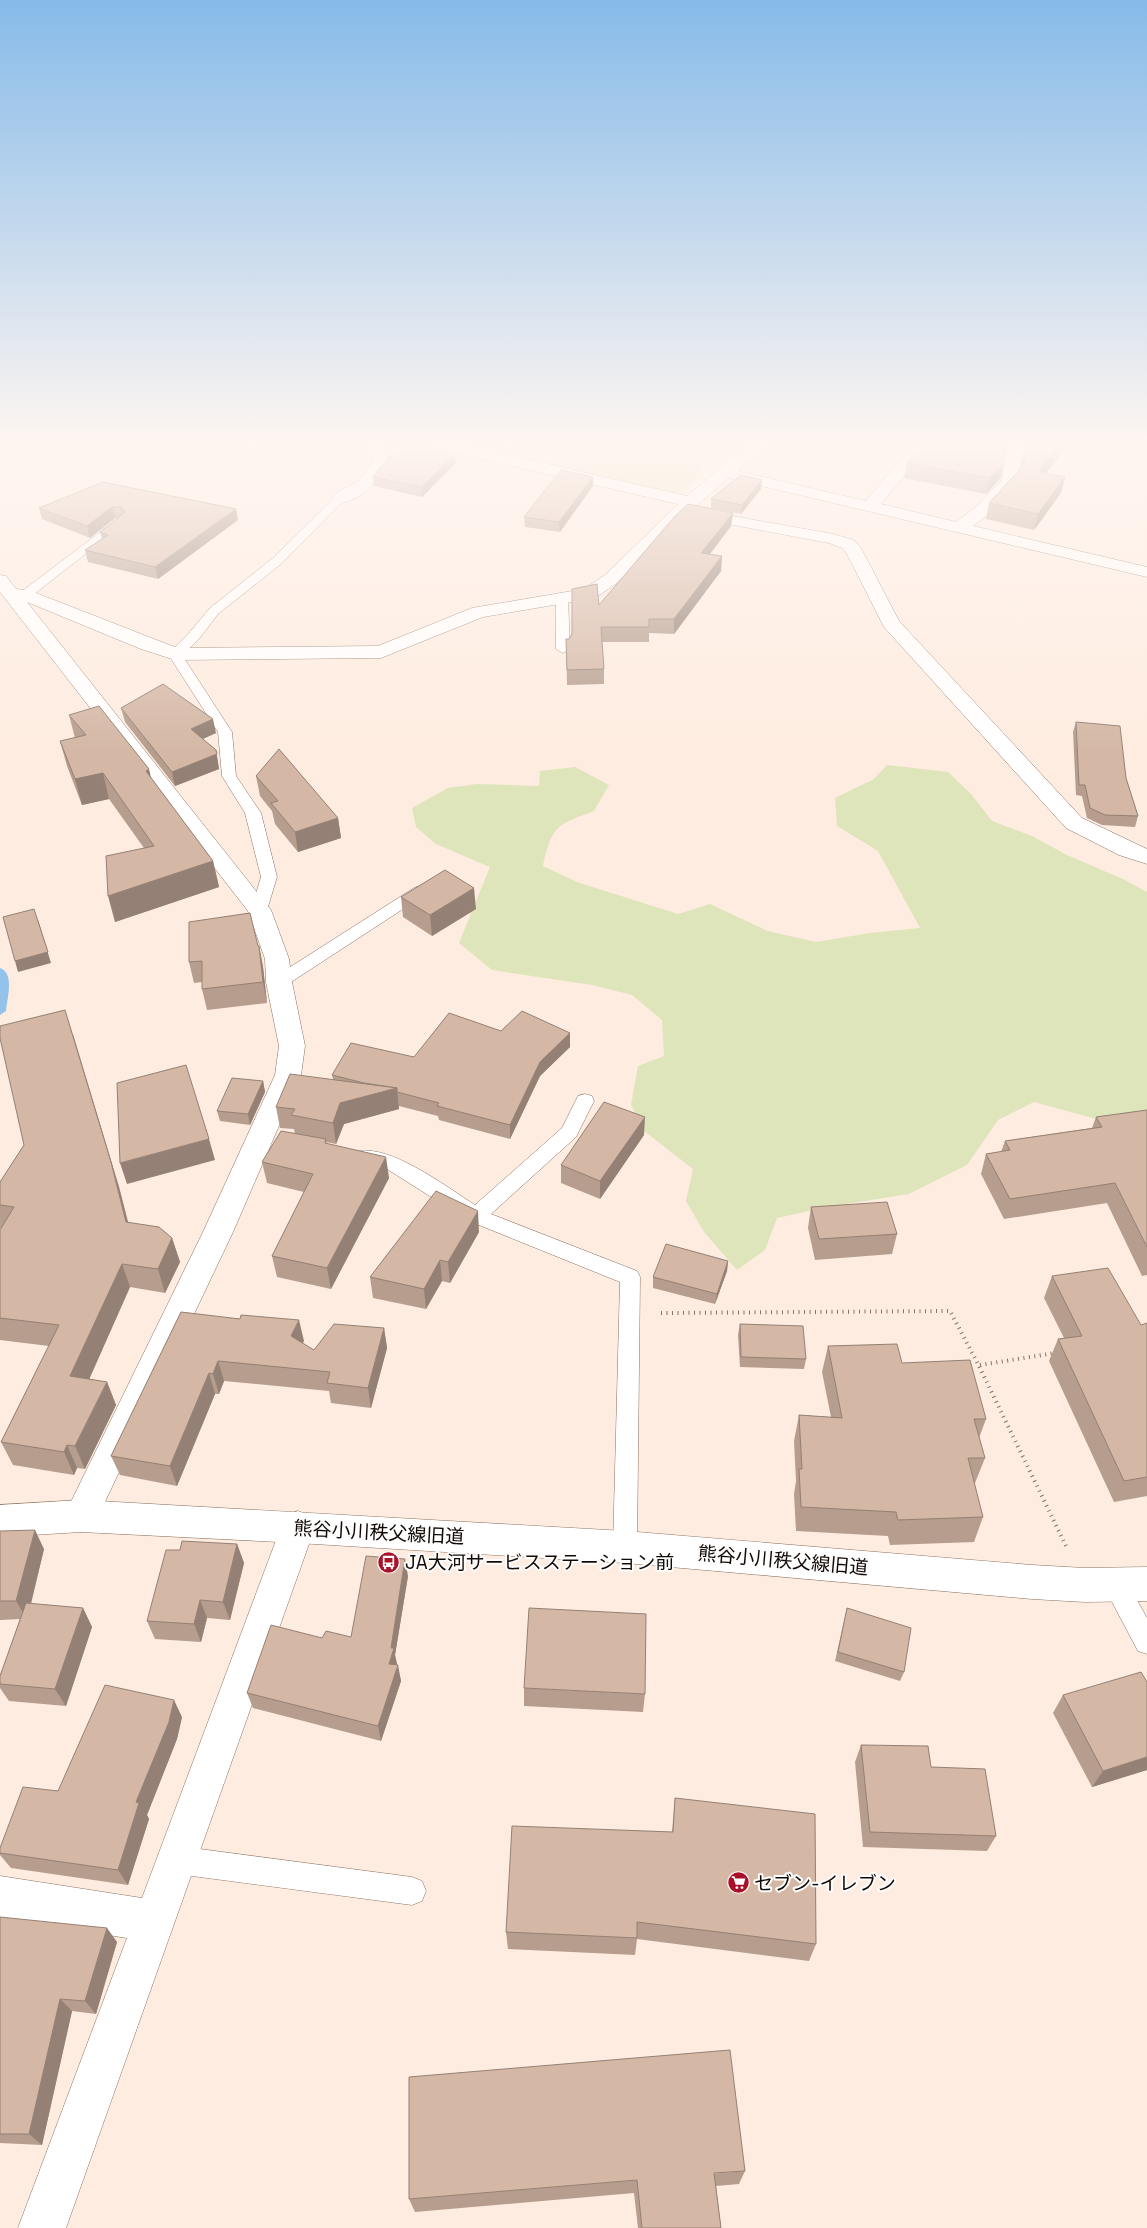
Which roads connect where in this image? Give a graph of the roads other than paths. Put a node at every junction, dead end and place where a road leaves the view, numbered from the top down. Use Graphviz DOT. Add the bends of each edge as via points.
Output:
graph roads {
  1 [pos="83,545"];
  2 [pos="293,545"];
  3 [pos="646,545"];
  4 [pos="849,545"];
  5 [pos="1028,545"];
  6 [pos="1147,572"];
  7 [pos="9,591"];
  8 [pos="562,599"];
  9 [pos="563,648"];
  10 [pos="175,654"];
  11 [pos="1147,857"];
  12 [pos="420,891"];
  13 [pos="259,910"];
  14 [pos="279,982"];
  15 [pos="585,1101"];
  16 [pos="346,1154"];
  17 [pos="476,1216"];
  18 [pos="81,1516"];
  19 [pos="0,1521"];
  20 [pos="298,1527"];
  21 [pos="625,1547"];
  22 [pos="1116,1584"];
  23 [pos="1147,1642"];
  24 [pos="177,1860"];
  25 [pos="412,1890"];
  26 [pos="0,1897"];
  27 [pos="154,1921"];
  28 [pos="42,2228"];
  1 -- 7 [label="lane"];
  2 -- 10 [label="lane" via="214,611"];
  3 -- 8 [label="street" via="611,579 589,594"];
  4 -- 11 [label="street" via="891,622 1074,823"];
  5 -- 6 [label="street"];
  7 -- 10 [label="street"];
  7 -- 13 [label="street"];
  8 -- 9 [label="lane"];
  8 -- 10 [label="street" via="479,612 381,652"];
  10 -- 13 [label="lane" via="225,732 229,776 253,813 269,877"];
  12 -- 14 [label="lane"];
  13 -- 14 [label="street" via="277,960"];
  14 -- 18 [label="street" via="292,1046 288,1075 270,1141 218,1232"];
  15 -- 17 [label="lane" via="569,1132"];
  16 -- 17 [label="lane" via="392,1163"];
  17 -- 21 [label="lane" via="630,1277"];
  18 -- 19 [label="street, 熊谷小川秩父線旧道"];
  18 -- 20 [label="street, 熊谷小川秩父線旧道"];
  20 -- 21 [label="street, 熊谷小川秩父線旧道"];
  20 -- 24 [label="street"];
  21 -- 22 [label="street, 熊谷小川秩父線旧道" via="1012,1580"];
  22 -- 23 [label="lane"];
  24 -- 25 [label="lane"];
  24 -- 27 [label="street"];
  26 -- 27 [label="street"];
  27 -- 28 [label="street"];
}
